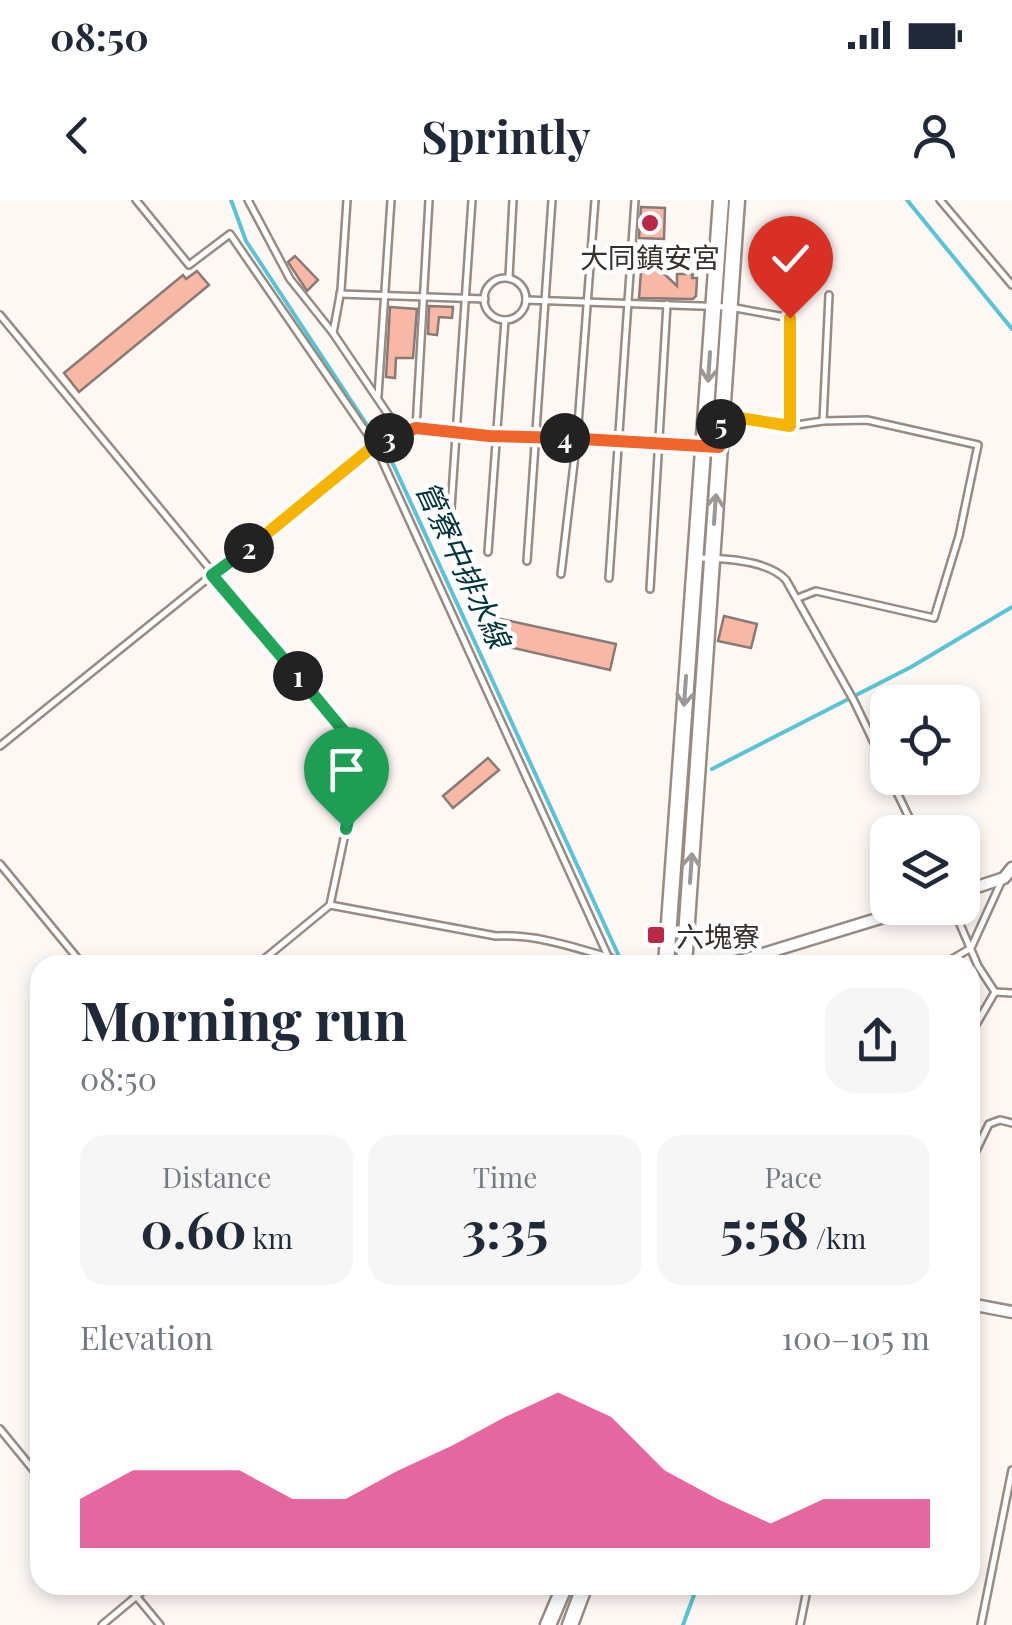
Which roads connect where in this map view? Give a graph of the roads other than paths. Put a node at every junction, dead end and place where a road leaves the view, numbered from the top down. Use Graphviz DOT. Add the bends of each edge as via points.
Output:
graph roads {
  1 [pos="136,200"];
  2 [pos="248,200"];
  3 [pos="347,200"];
  4 [pos="391,200"];
  5 [pos="429,200"];
  6 [pos="472,200"];
  7 [pos="513,200"];
  8 [pos="552,200"];
  9 [pos="595,200"];
  10 [pos="635,200"];
  11 [pos="721,200"];
  12 [pos="737,200"];
  13 [pos="940,200"];
  14 [pos="509,278"];
  15 [pos="1012,285"];
  16 [pos="340,294"];
  17 [pos="385,294"];
  18 [pos="829,294"];
  19 [pos="423,295"];
  20 [pos="464,298"];
  21 [pos="485,299"];
  22 [pos="526,300"];
  23 [pos="545,300"];
  24 [pos="587,302"];
  25 [pos="627,303"];
  26 [pos="666,304"];
  27 [pos="714,307"];
  28 [pos="730,307"];
  29 [pos="0,314"];
  30 [pos="505,320"];
  31 [pos="333,333"];
  32 [pos="378,396"];
  33 [pos="706,414"];
  34 [pos="722,415"];
  35 [pos="823,421"];
  36 [pos="790,426"];
  37 [pos="416,428"];
  38 [pos="400,432"];
  39 [pos="456,432"];
  40 [pos="497,435"];
  41 [pos="536,436"];
  42 [pos="577,438"];
  43 [pos="618,441"];
  44 [pos="375,445"];
  45 [pos="658,445"];
  46 [pos="711,447"];
  47 [pos="450,523"];
  48 [pos="488,552"];
  49 [pos="695,558"];
  50 [pos="711,558"];
  51 [pos="527,562"];
  52 [pos="561,574"];
  53 [pos="212,575"];
  54 [pos="609,578"];
  55 [pos="650,590"];
  56 [pos="798,598"];
  57 [pos="870,735"];
  58 [pos="0,746"];
  59 [pos="0,864"];
  60 [pos="1012,868"];
  61 [pos="1004,878"];
  62 [pos="980,886"];
  63 [pos="330,905"];
  64 [pos="870,921"];
  65 [pos="961,925"];
  66 [pos="971,948"];
  67 [pos="74,955"];
  68 [pos="269,955"];
  69 [pos="591,955"];
  70 [pos="608,955"];
  71 [pos="667,955"];
  72 [pos="685,955"];
  73 [pos="760,955"];
  74 [pos="959,955"];
  75 [pos="974,955"];
  76 [pos="980,969"];
  77 [pos="995,992"];
  78 [pos="1012,993"];
  79 [pos="980,1018"];
  80 [pos="1012,1123"];
  81 [pos="980,1142"];
  82 [pos="980,1305"];
  83 [pos="1011,1308"];
  84 [pos="0,1429"];
  85 [pos="30,1466"];
  86 [pos="1012,1470"];
  87 [pos="562,1595"];
  88 [pos="582,1595"];
  89 [pos="806,1595"];
  90 [pos="136,1596"];
  91 [pos="102,1625"];
  92 [pos="160,1625"];
  93 [pos="548,1625"];
  94 [pos="570,1625"];
  95 [pos="800,1625"];
  96 [pos="981,1625"];
  1 -- 44 [label="lane" via="189,265 230,234"];
  2 -- 31 [label="lane" via="290,278"];
  3 -- 16 [label="lane"];
  4 -- 17 [label="lane"];
  5 -- 19 [label="lane"];
  6 -- 20 [label="lane"];
  7 -- 14 [label="lane"];
  8 -- 23 [label="lane"];
  9 -- 24 [label="lane"];
  10 -- 25 [label="lane"];
  11 -- 27 [label="main road"];
  12 -- 28 [label="main road"];
  13 -- 15 [label="lane"];
  14 -- 21 [label="lane" via="492,283"];
  14 -- 22 [label="lane"];
  16 -- 17 [label="lane"];
  16 -- 31 [label="lane"];
  17 -- 19 [label="lane"];
  17 -- 32 [label="lane"];
  18 -- 35 [label="lane"];
  19 -- 20 [label="lane"];
  19 -- 37 [label="lane"];
  20 -- 21 [label="lane"];
  20 -- 39 [label="lane"];
  21 -- 30 [label="lane" via="488,311"];
  22 -- 23 [label="lane"];
  22 -- 30 [label="lane" via="523,310"];
  23 -- 24 [label="lane"];
  23 -- 41 [label="lane"];
  24 -- 25 [label="lane"];
  24 -- 42 [label="lane"];
  25 -- 26 [label="lane"];
  25 -- 43 [label="lane"];
  26 -- 27 [label="lane"];
  26 -- 45 [label="lane"];
  27 -- 28 [label="lane"];
  27 -- 33 [label="main road, one-way"];
  28 -- 34 [label="main road"];
  28 -- 36 [label="lane" via="790,318"];
  29 -- 53 [label="lane"];
  30 -- 40 [label="lane"];
  31 -- 32 [label="lane"];
  32 -- 38 [label="lane"];
  33 -- 34 [label="lane"];
  33 -- 46 [label="main road"];
  34 -- 36 [label="lane"];
  34 -- 46 [label="main road"];
  35 -- 36 [label="lane"];
  35 -- 56 [label="lane" via="868,420 978,445 934,618 816,591"];
  37 -- 38 [label="lane"];
  37 -- 39 [label="lane"];
  38 -- 44 [label="lane"];
  39 -- 40 [label="lane"];
  39 -- 47 [label="lane"];
  40 -- 41 [label="lane"];
  40 -- 48 [label="lane"];
  41 -- 42 [label="lane"];
  41 -- 51 [label="lane"];
  42 -- 43 [label="lane"];
  42 -- 52 [label="lane"];
  43 -- 45 [label="lane"];
  43 -- 54 [label="lane"];
  44 -- 53 [label="lane"];
  44 -- 70 [label="lane"];
  45 -- 46 [label="lane"];
  45 -- 55 [label="lane"];
  46 -- 49 [label="main road"];
  50 -- 46 [label="main road, one-way"];
  49 -- 50 [label="lane"];
  49 -- 71 [label="main road, one-way"];
  50 -- 56 [label="lane" via="778,571"];
  72 -- 50 [label="main road, one-way"];
  53 -- 58 [label="lane"];
  53 -- 63 [label="lane" via="362,753"];
  56 -- 57 [label="lane"];
  59 -- 67 [label="lane"];
  60 -- 61 [label="street"];
  61 -- 62 [label="street"];
  61 -- 66 [label="lane"];
  63 -- 68 [label="lane"];
  63 -- 69 [label="lane" via="548,940"];
  64 -- 73 [label="street"];
  65 -- 66 [label="lane"];
  66 -- 74 [label="lane"];
  66 -- 75 [label="lane"];
  76 -- 77 [label="lane"];
  77 -- 78 [label="lane"];
  77 -- 79 [label="lane"];
  80 -- 81 [label="lane" via="989,1124"];
  82 -- 83 [label="street"];
  84 -- 85 [label="lane"];
  86 -- 96 [label="lane"];
  87 -- 93 [label="main road"];
  88 -- 94 [label="main road"];
  89 -- 95 [label="lane"];
  90 -- 91 [label="lane"];
  90 -- 92 [label="lane"];
}
